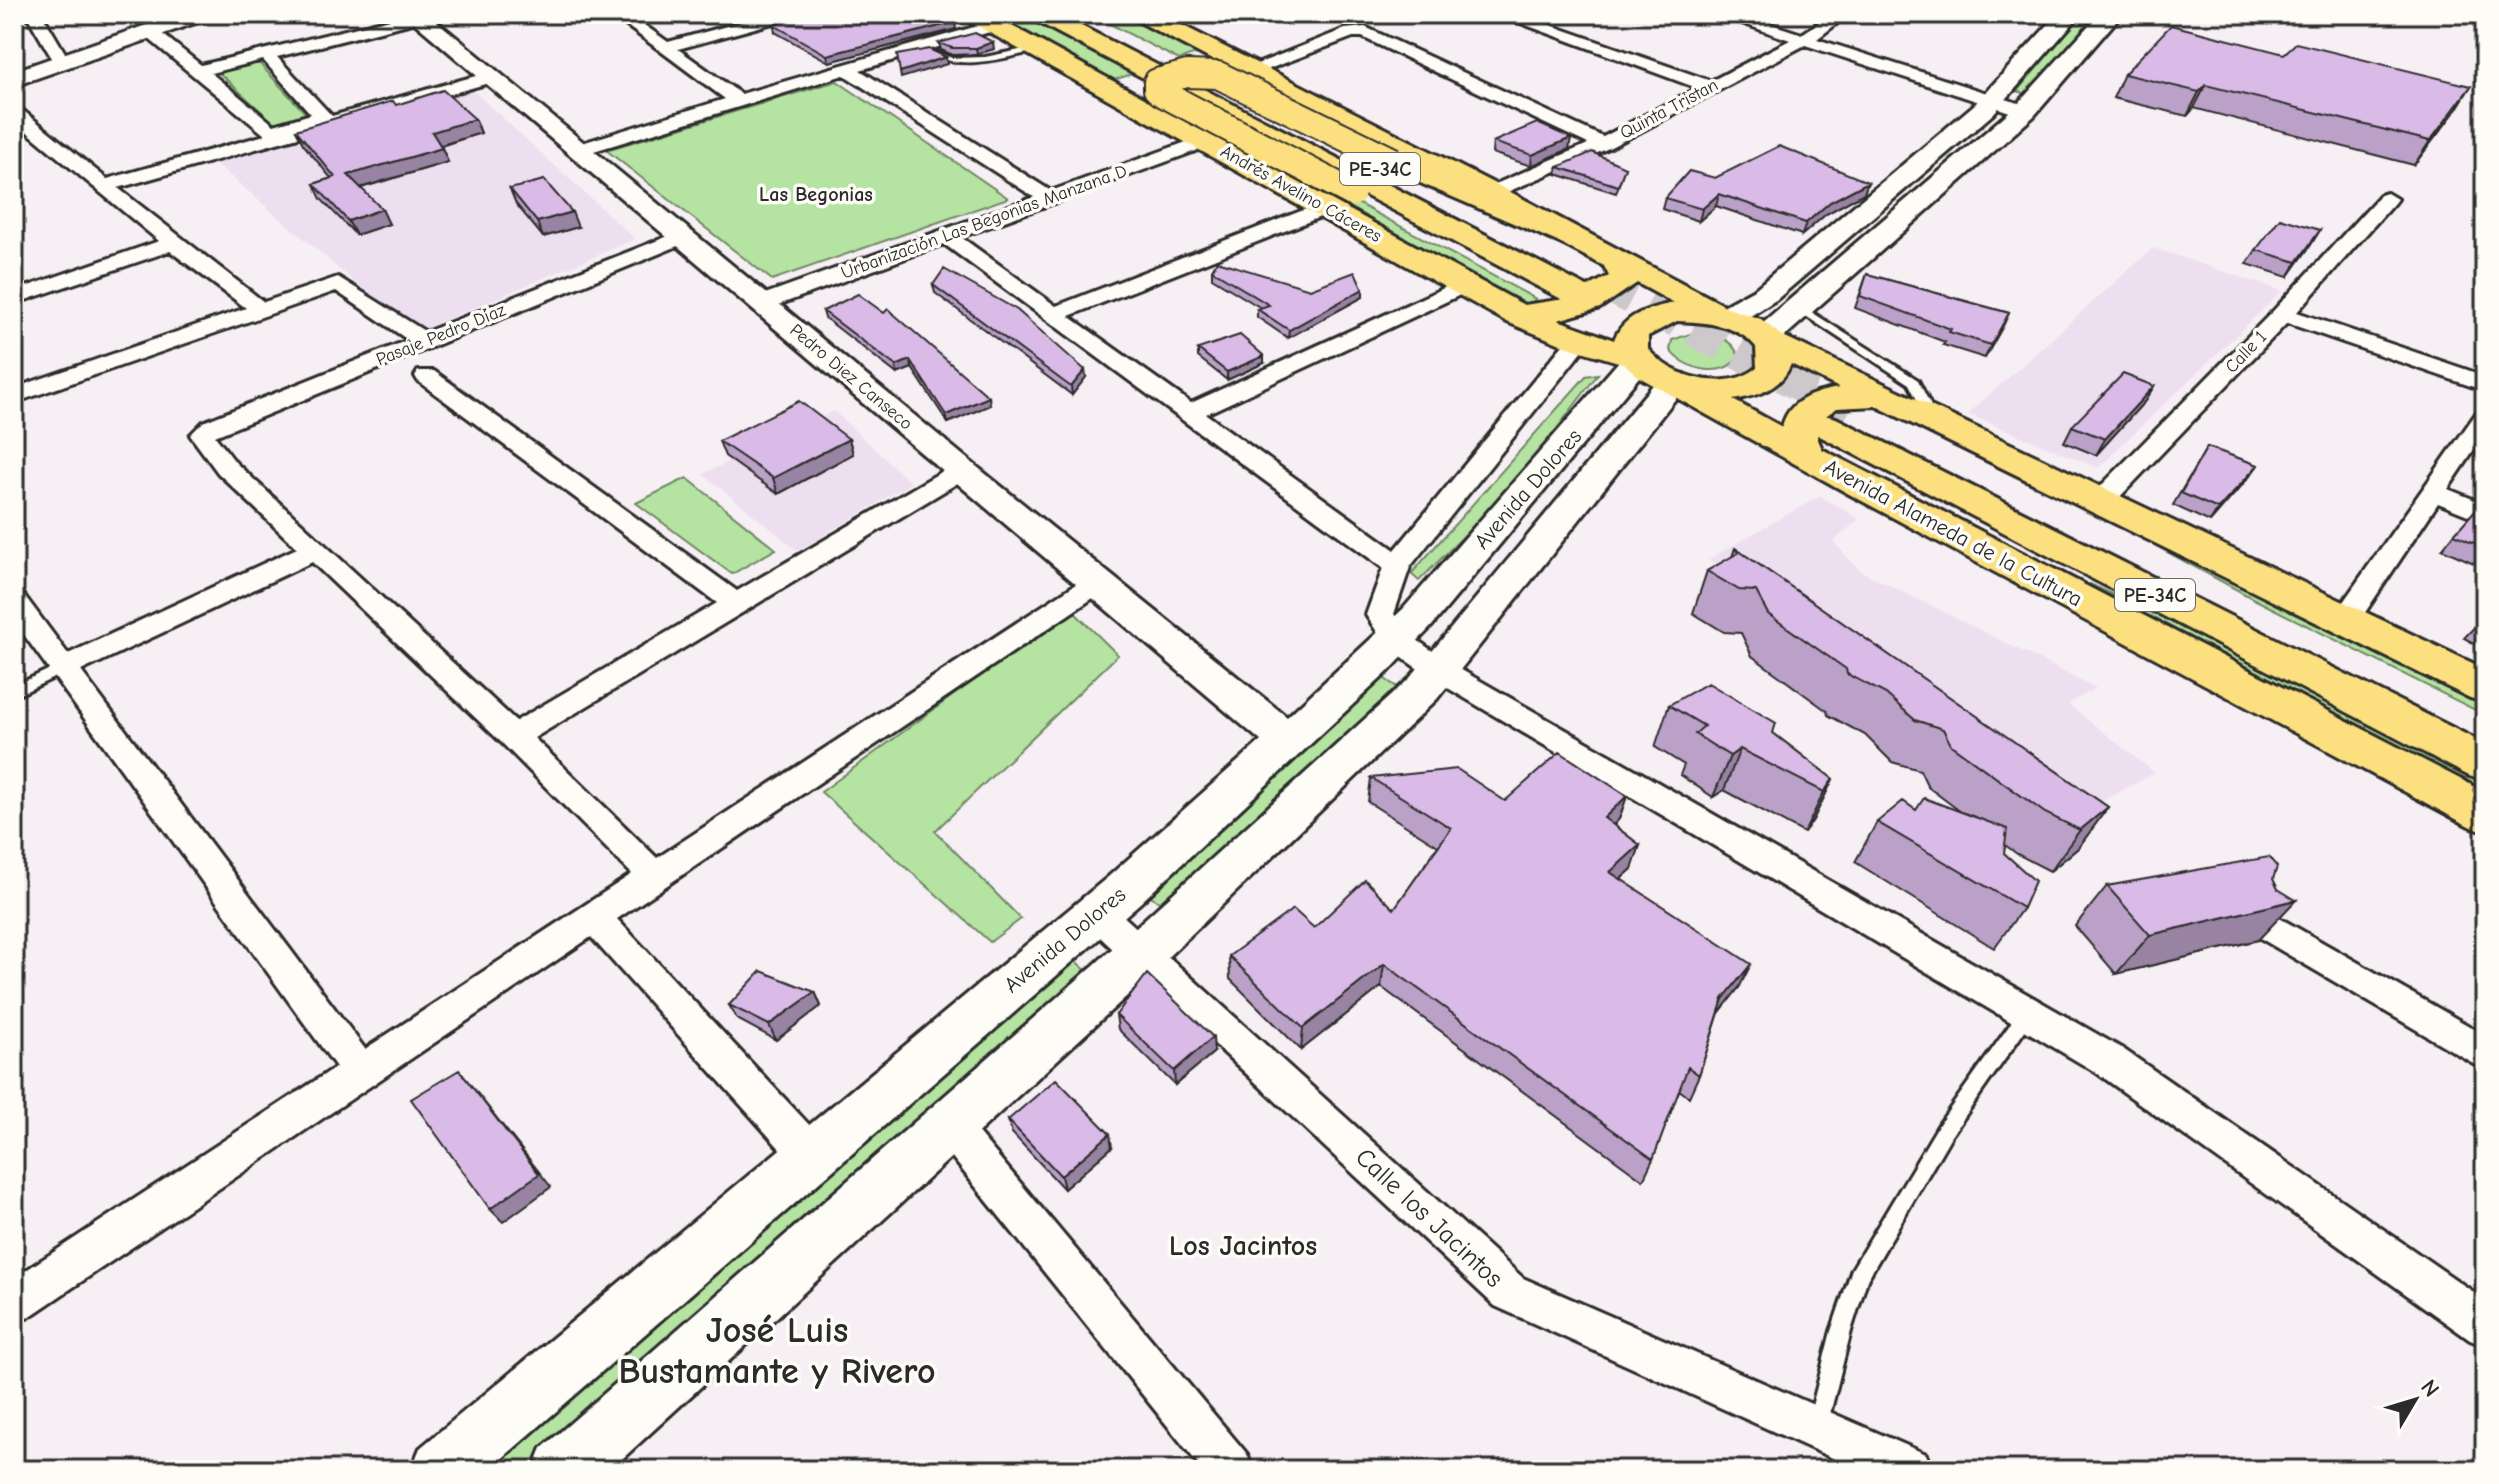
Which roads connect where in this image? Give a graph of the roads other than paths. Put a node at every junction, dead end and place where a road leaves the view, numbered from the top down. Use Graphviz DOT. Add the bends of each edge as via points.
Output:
graph roads {
  1 [pos="34,14"];
  2 [pos="199,14"];
  3 [pos="619,14"];
  4 [pos="789,14"];
  5 [pos="1040,14"];
  6 [pos="1073,14"];
  7 [pos="1142,14"];
  8 [pos="1504,14"];
  9 [pos="1724,14"];
  10 [pos="1841,14"];
  11 [pos="2070,14"];
  12 [pos="2111,14"];
  13 [pos="416,15"];
  14 [pos="984,20"];
  15 [pos="149,31"];
  16 [pos="1804,40"];
  17 [pos="665,48"];
  18 [pos="1034,49"];
  19 [pos="908,51"];
  20 [pos="266,54"];
  21 [pos="63,63"];
  22 [pos="845,68"];
  23 [pos="1250,70"];
  24 [pos="199,71"];
  25 [pos="490,77"];
  26 [pos="14,79"];
  27 [pos="1711,87"];
  28 [pos="738,100"];
  29 [pos="1993,100"];
  30 [pos="2025,111"];
  31 [pos="14,112"];
  32 [pos="1206,141"];
  33 [pos="1603,144"];
  34 [pos="578,150"];
  35 [pos="104,186"];
  36 [pos="1491,193"];
  37 [pos="1047,197"];
  38 [pos="2387,199"];
  39 [pos="1326,208"];
  40 [pos="946,236"];
  41 [pos="683,237"];
  42 [pos="1579,241"];
  43 [pos="173,243"];
  44 [pos="1591,282"];
  45 [pos="1466,285"];
  46 [pos="14,298"];
  47 [pos="762,303"];
  48 [pos="1799,307"];
  49 [pos="262,310"];
  50 [pos="1054,314"];
  51 [pos="2283,314"];
  52 [pos="1518,315"];
  53 [pos="1723,316"];
  54 [pos="1766,339"];
  55 [pos="1579,340"];
  56 [pos="426,342"];
  57 [pos="1637,358"];
  58 [pos="426,376"];
  59 [pos="1676,382"];
  60 [pos="2485,384"];
  61 [pos="14,396"];
  62 [pos="1189,413"];
  63 [pos="2485,417"];
  64 [pos="1932,419"];
  65 [pos="1841,422"];
  66 [pos="962,470"];
  67 [pos="2434,492"];
  68 [pos="2102,500"];
  69 [pos="2485,514"];
  70 [pos="315,550"];
  71 [pos="1397,565"];
  72 [pos="1095,584"];
  73 [pos="14,601"];
  74 [pos="736,604"];
  75 [pos="2346,619"];
  76 [pos="1388,628"];
  77 [pos="65,667"];
  78 [pos="1441,671"];
  79 [pos="2485,687"];
  80 [pos="14,692"];
  81 [pos="2485,730"];
  82 [pos="514,736"];
  83 [pos="1288,740"];
  84 [pos="2485,764"];
  85 [pos="2485,813"];
  86 [pos="655,876"];
  87 [pos="1097,913"];
  88 [pos="594,917"];
  89 [pos="2255,918"];
  90 [pos="1141,952"];
  91 [pos="2027,1014"];
  92 [pos="2485,1054"];
  93 [pos="361,1072"];
  94 [pos="948,1124"];
  95 [pos="813,1157"];
  96 [pos="14,1302"];
  97 [pos="2485,1325"];
  98 [pos="1816,1427"];
  99 [pos="442,1470"];
  100 [pos="564,1470"];
  101 [pos="1231,1470"];
  102 [pos="1910,1470"];
  1 -- 21 [label="street"];
  2 -- 15 [label="main road"];
  3 -- 17 [label="street"];
  4 -- 17 [label="street"];
  5 -- 44 [label="main road, Andrés Avelino Cáceres / PE-34C"];
  6 -- 44 [label="main road, Andrés Avelino Cáceres / PE-34C"];
  7 -- 23 [label="main road, Andrés Avelino Cáceres"];
  8 -- 27 [label="street"];
  9 -- 16 [label="street"];
  10 -- 16 [label="street, Quinta Tristan"];
  11 -- 29 [label="main road"];
  12 -- 30 [label="main road"];
  13 -- 20 [label="street"];
  13 -- 25 [label="main road, Pedro Diez Canseco"];
  14 -- 18 [label="main road, Andrés Avelino Cáceres"];
  14 -- 19 [label="street"];
  15 -- 21 [label="main road"];
  15 -- 24 [label="street"];
  16 -- 27 [label="street, Quinta Tristan"];
  16 -- 29 [label="street"];
  17 -- 28 [label="street"];
  18 -- 19 [label="lane" via="951,60 932,51"];
  18 -- 32 [label="main road, Andrés Avelino Cáceres"];
  19 -- 22 [label="street"];
  20 -- 24 [label="street"];
  20 -- 24 [label="street" via="323,116 271,131"];
  21 -- 26 [label="main road"];
  22 -- 28 [label="street"];
  22 -- 37 [label="street"];
  23 -- 33 [label="street" via="1351,32 1365,32"];
  23 -- 36 [label="main road, Andrés Avelino Cáceres"];
  25 -- 34 [label="main road, Pedro Diez Canseco"];
  25 -- 35 [label="street"];
  27 -- 33 [label="street, Quinta Tristan"];
  28 -- 34 [label="street"];
  29 -- 30 [label="street"];
  29 -- 53 [label="main road" via="1766,294"];
  30 -- 48 [label="main road"];
  31 -- 35 [label="street"];
  32 -- 37 [label="street, Urbanización Las Begonias Manzana D"];
  32 -- 39 [label="main road, Andrés Avelino Cáceres"];
  33 -- 36 [label="street, Quinta Tristan"];
  34 -- 41 [label="main road, Pedro Diez Canseco"];
  35 -- 43 [label="street"];
  36 -- 42 [label="main road, Andrés Avelino Cáceres"];
  37 -- 40 [label="street, Urbanización Las Begonias Manzana D"];
  38 -- 51 [label="street, Calle 1"];
  39 -- 45 [label="main road, Andrés Avelino Cáceres"];
  39 -- 50 [label="street"];
  40 -- 47 [label="street, Urbanización Las Begonias Manzana D"];
  40 -- 50 [label="street"];
  41 -- 47 [label="main road, Pedro Diez Canseco"];
  41 -- 56 [label="street, Pasaje Pedro Díaz"];
  42 -- 44 [label="main road, Andrés Avelino Cáceres"];
  42 -- 44 [label="main road, bridge" via="1393,161 1218,75 1202,71 1157,82 1162,93 1519,278"];
  43 -- 46 [label="street"];
  43 -- 49 [label="street"];
  44 -- 52 [label="main road" via="1625,279 1561,312"];
  44 -- 53 [label="main road, Andrés Avelino Cáceres"];
  45 -- 52 [label="main road, Andrés Avelino Cáceres"];
  45 -- 62 [label="street"];
  47 -- 66 [label="main road, Pedro Diez Canseco"];
  48 -- 54 [label="main road"];
  48 -- 64 [label="lane" via="1914,382"];
  49 -- 56 [label="street" via="339,284"];
  49 -- 61 [label="street"];
  50 -- 62 [label="street"];
  51 -- 60 [label="street"];
  51 -- 68 [label="street, Calle 1"];
  52 -- 55 [label="main road, Andrés Avelino Cáceres"];
  53 -- 54 [label="main road, Andrés Avelino Cáceres"];
  53 -- 57 [label="main road" via="1677,312 1642,323 1631,345"];
  54 -- 59 [label="main road" via="1775,353 1775,366 1750,385 1703,388"];
  54 -- 65 [label="main road, Avenida Alameda de la Cultura"];
  55 -- 57 [label="main road, Andrés Avelino Cáceres"];
  55 -- 71 [label="street"];
  56 -- 70 [label="street, Pasaje Pedro Díaz" via="202,435 227,468"];
  57 -- 59 [label="main road, Avenida Alameda de la Cultura"];
  57 -- 76 [label="main road, Avenida Dolores"];
  58 -- 74 [label="street"];
  59 -- 65 [label="main road, Avenida Alameda de la Cultura"];
  59 -- 78 [label="main road, Avenida Dolores"];
  62 -- 71 [label="street"];
  63 -- 67 [label="street"];
  64 -- 65 [label="main road, Avenida Alameda de la Cultura"];
  64 -- 68 [label="main road, Avenida Alameda de la Cultura"];
  65 -- 81 [label="main road, Avenida Alameda de la Cultura / PE-34C"];
  65 -- 84 [label="main road, Avenida Alameda de la Cultura / PE-34C"];
  65 -- 85 [label="main road, Avenida Alameda de la Cultura"];
  66 -- 72 [label="main road, Pedro Diez Canseco"];
  66 -- 74 [label="street"];
  67 -- 69 [label="street"];
  67 -- 75 [label="street"];
  68 -- 75 [label="main road, Avenida Alameda de la Cultura"];
  70 -- 77 [label="street"];
  70 -- 82 [label="street"];
  71 -- 76 [label="street"];
  72 -- 83 [label="main road, Pedro Diez Canseco"];
  72 -- 86 [label="street"];
  73 -- 77 [label="street"];
  74 -- 82 [label="street"];
  75 -- 79 [label="main road, Avenida Alameda de la Cultura"];
  76 -- 78 [label="street"];
  76 -- 83 [label="main road, Avenida Dolores"];
  77 -- 80 [label="lane"];
  77 -- 93 [label="street"];
  78 -- 90 [label="main road, Avenida Dolores"];
  78 -- 91 [label="street"];
  82 -- 86 [label="street"];
  83 -- 87 [label="main road, Avenida Dolores"];
  86 -- 88 [label="street"];
  87 -- 90 [label="street, Calle los Jacintos"];
  87 -- 95 [label="main road, Avenida Dolores"];
  88 -- 93 [label="street"];
  88 -- 95 [label="street"];
  89 -- 92 [label="street"];
  90 -- 94 [label="main road, Avenida Dolores"];
  90 -- 98 [label="street, Calle los Jacintos" via="1509,1292"];
  91 -- 97 [label="street" via="2110,1061"];
  91 -- 98 [label="lane" via="1945,1130 1859,1276"];
  93 -- 96 [label="street"];
  94 -- 100 [label="main road, Avenida Dolores"];
  94 -- 101 [label="street"];
  95 -- 99 [label="main road, Avenida Dolores"];
  98 -- 102 [label="street, Calle los Jacintos"];
}
